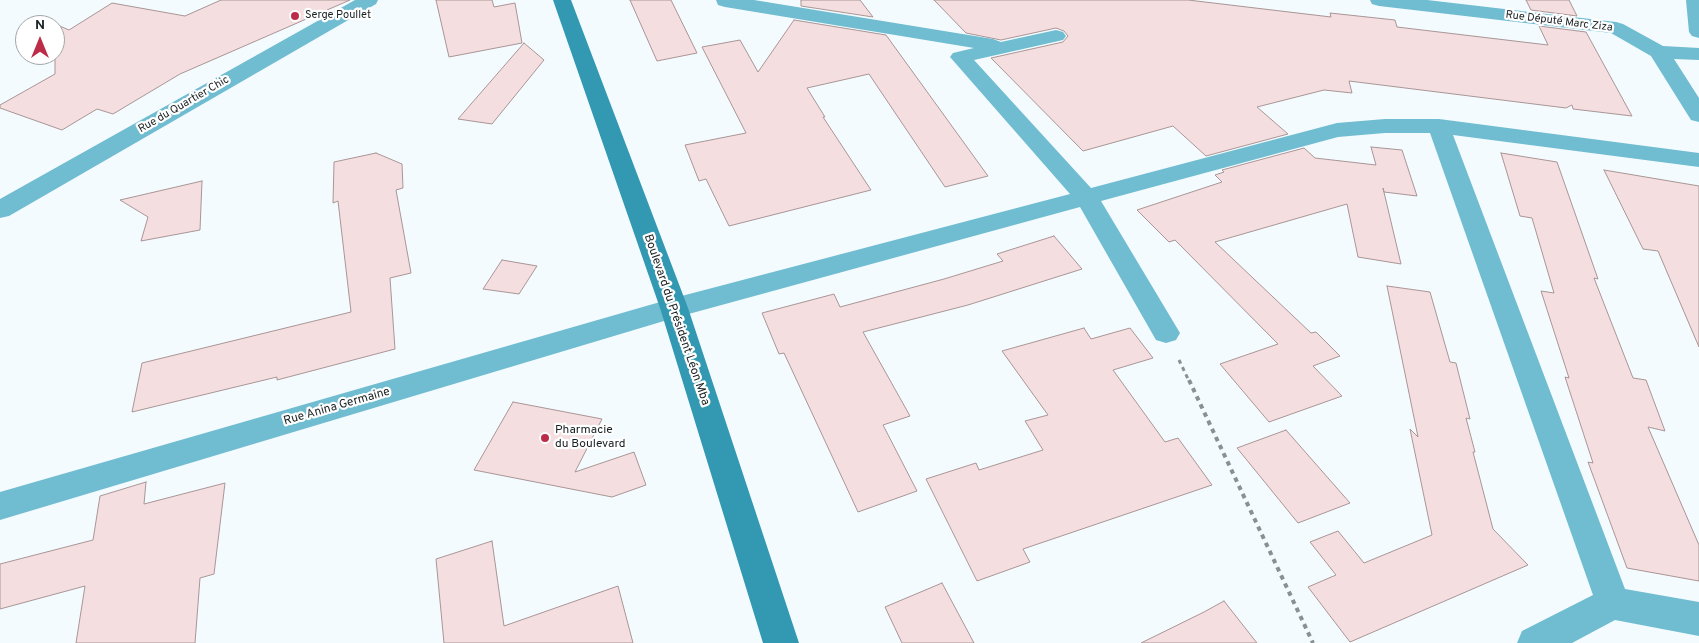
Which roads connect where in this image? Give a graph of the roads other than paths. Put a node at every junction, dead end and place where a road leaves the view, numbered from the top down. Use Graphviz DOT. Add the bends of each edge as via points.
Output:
graph roads {
  1 [pos="369,0"];
  2 [pos="562,0"];
  3 [pos="1379,0"];
  4 [pos="1695,0"];
  5 [pos="725,2"];
  6 [pos="1699,32"];
  7 [pos="1056,36"];
  8 [pos="1009,47"];
  9 [pos="1659,52"];
  10 [pos="1699,54"];
  11 [pos="1699,115"];
  12 [pos="1439,126"];
  13 [pos="1699,160"];
  14 [pos="1087,198"];
  15 [pos="0,210"];
  16 [pos="674,308"];
  17 [pos="1166,333"];
  18 [pos="0,506"];
  19 [pos="1613,603"];
  20 [pos="1699,619"];
  21 [pos="781,643"];
  22 [pos="1535,643"];
  1 -- 15 [label="street, Rue du Quartier Chic"];
  2 -- 16 [label="street, Boulevard du Président Léon Mba"];
  3 -- 9 [label="street, Rue Député Marc Ziza" via="1616,28"];
  4 -- 6 [label="street"];
  5 -- 8 [label="street"];
  7 -- 8 [label="street"];
  8 -- 14 [label="street" via="960,57"];
  9 -- 10 [label="street"];
  9 -- 11 [label="street, Rue Député Marc Ziza"];
  12 -- 13 [label="street, Rue Anina Germaine"];
  12 -- 14 [label="street, Rue Anina Germaine" via="1337,130"];
  12 -- 19 [label="street"];
  14 -- 16 [label="street, Rue Anina Germaine"];
  14 -- 17 [label="street"];
  16 -- 18 [label="street, Rue Anina Germaine"];
  16 -- 21 [label="street, Boulevard du Président Léon Mba"];
  19 -- 20 [label="street"];
  19 -- 22 [label="street"];
}
